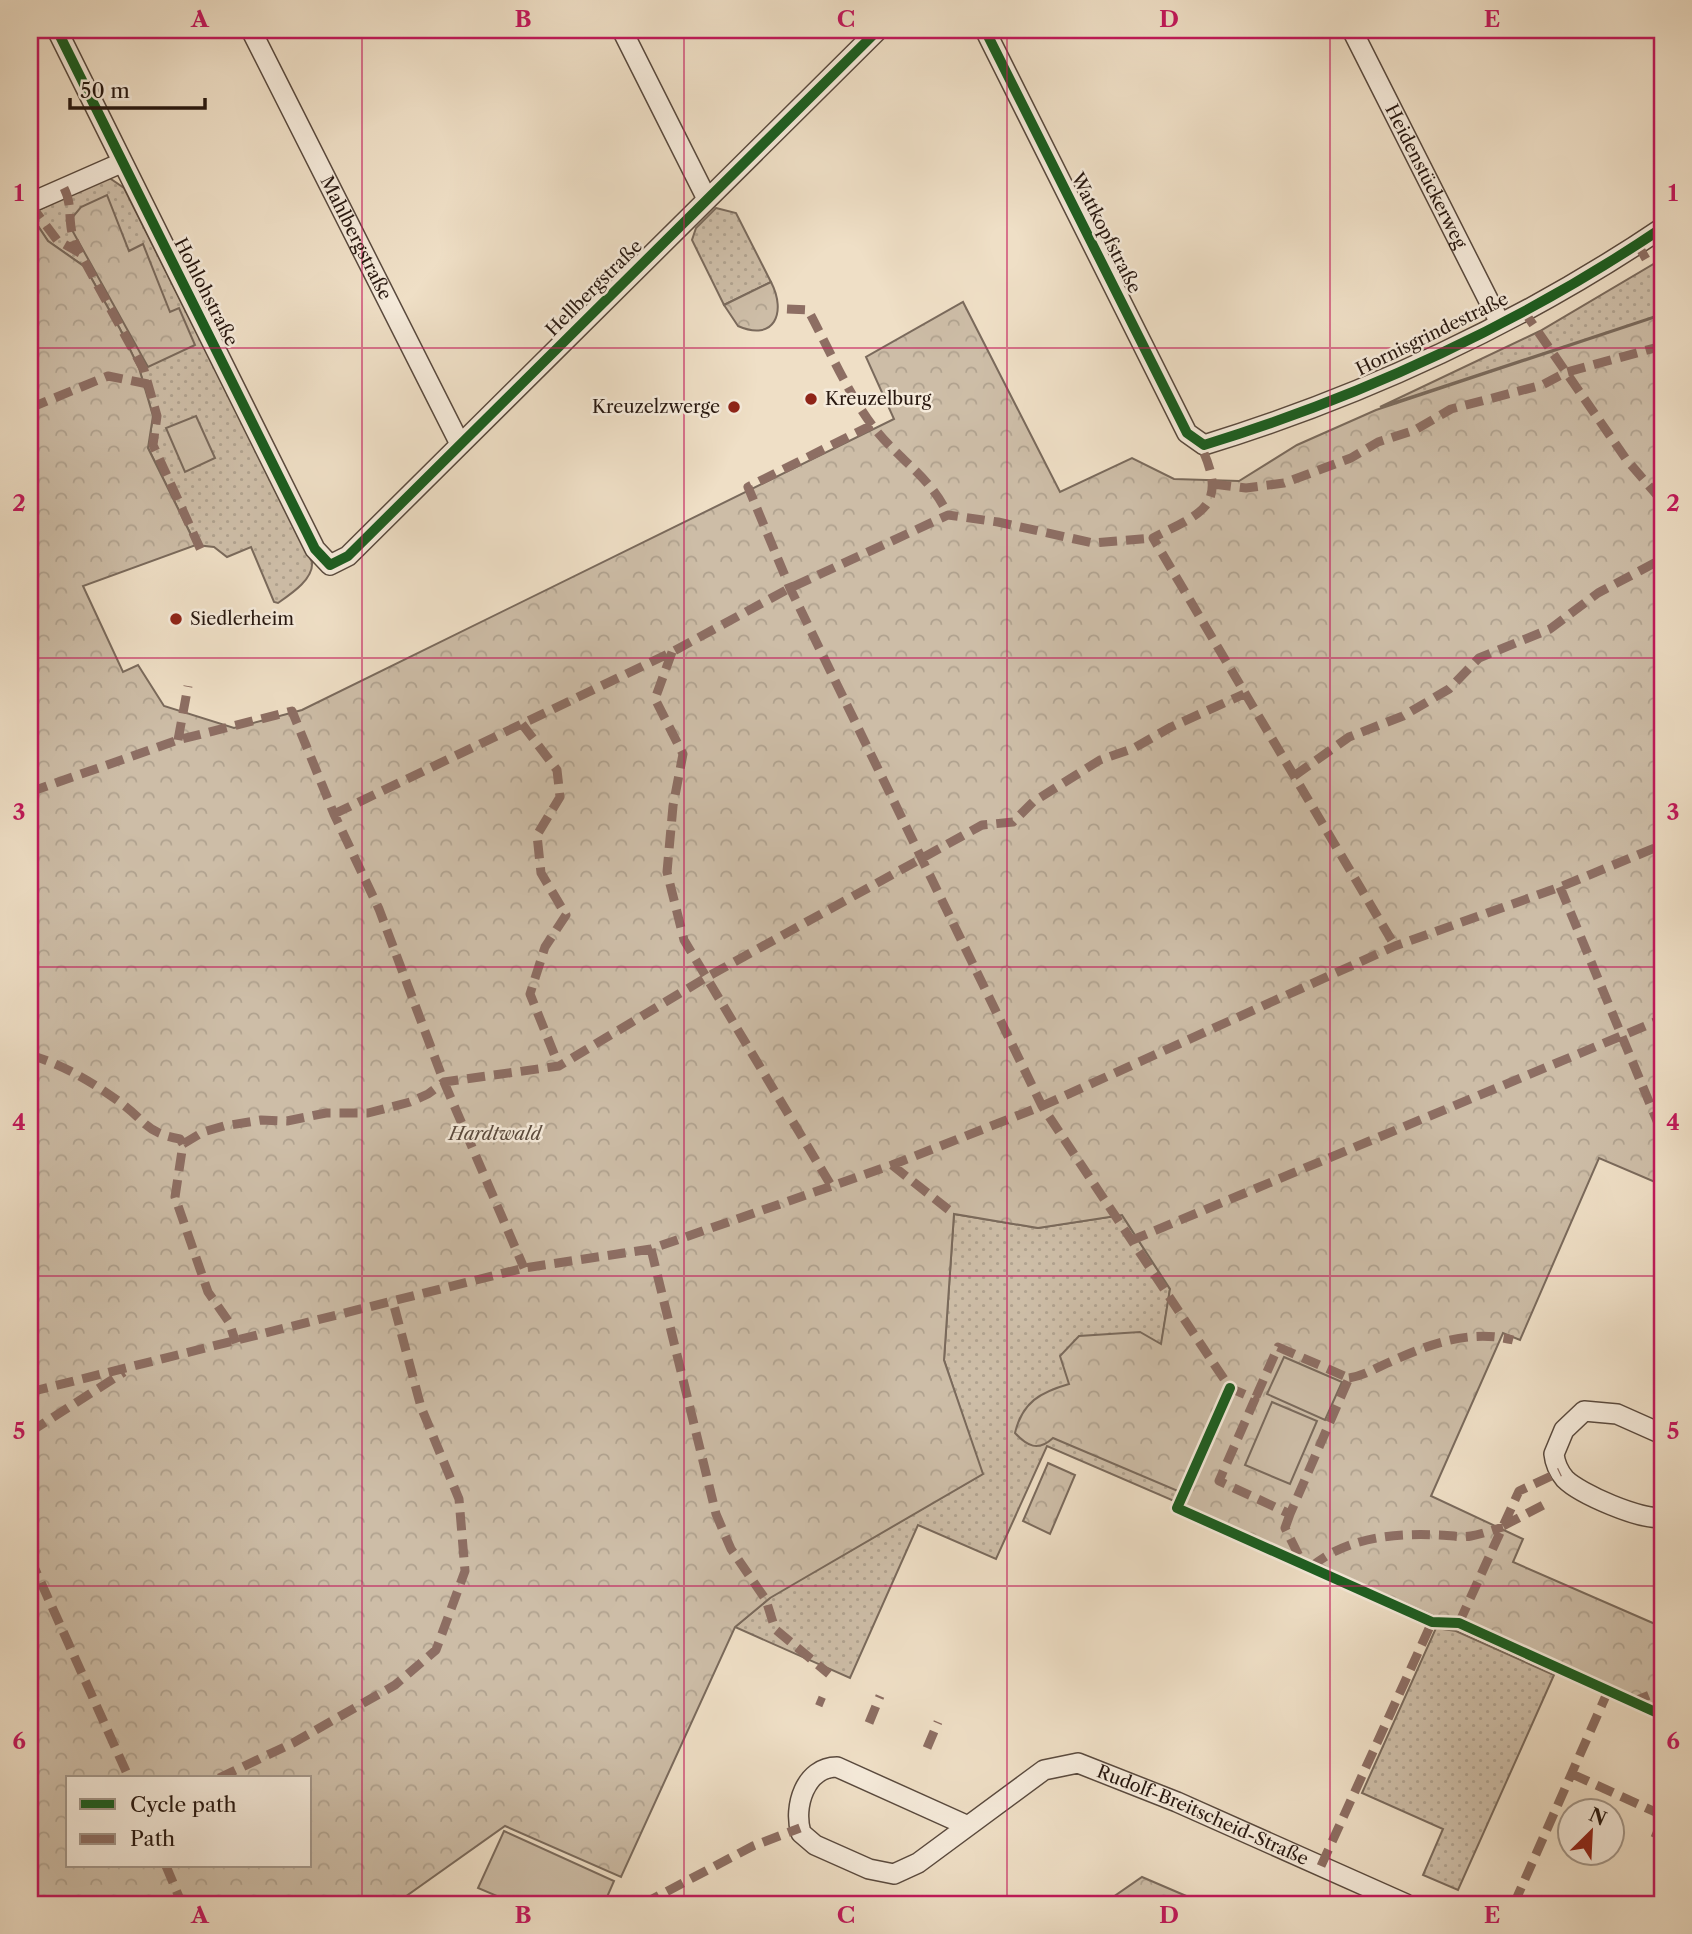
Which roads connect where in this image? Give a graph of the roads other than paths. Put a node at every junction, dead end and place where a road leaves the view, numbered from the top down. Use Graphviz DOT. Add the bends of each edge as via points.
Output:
graph roads {
  1 [pos="57,30"];
  2 [pos="251,30"];
  3 [pos="622,30"];
  4 [pos="878,30"];
  5 [pos="985,30"];
  6 [pos="1352,30"];
  7 [pos="121,163"];
  8 [pos="707,199"];
  9 [pos="30,203"];
  10 [pos="1662,228"];
  11 [pos="1500,323"];
  12 [pos="460,444"];
  13 [pos="1204,445"];
  14 [pos="330,565"];
  15 [pos="1662,1434"];
  16 [pos="1662,1517"];
  17 [pos="968,1826"];
  18 [pos="1406,1904"];
  1 -- 7 [label="street, Hohlohstraße"];
  2 -- 12 [label="street, Mahlbergstraße"];
  3 -- 8 [label="street"];
  4 -- 8 [label="street, Hellbergstraße"];
  5 -- 13 [label="street, Wattkopfstraße" via="1186,433"];
  6 -- 11 [label="street, Heidenstückerweg"];
  7 -- 9 [label="street"];
  7 -- 14 [label="street, Hohlohstraße" via="315,550"];
  8 -- 12 [label="street, Hellbergstraße"];
  10 -- 11 [label="street, Hornisgrindestraße"];
  11 -- 13 [label="street, Hornisgrindestraße" via="1359,388"];
  12 -- 14 [label="street, Hellbergstraße" via="348,556"];
  15 -- 16 [label="street" via="1617,1414 1584,1411 1564,1430 1554,1454 1560,1472 1576,1487 1634,1514"];
  17 -- 17 [label="street, Rudolf-Breitscheid-Straße" via="836,1767 811,1777 798,1808 801,1833 815,1844 869,1869 894,1874 918,1863"];
  17 -- 18 [label="street, Rudolf-Breitscheid-Straße" via="1044,1770 1078,1763"];
}
